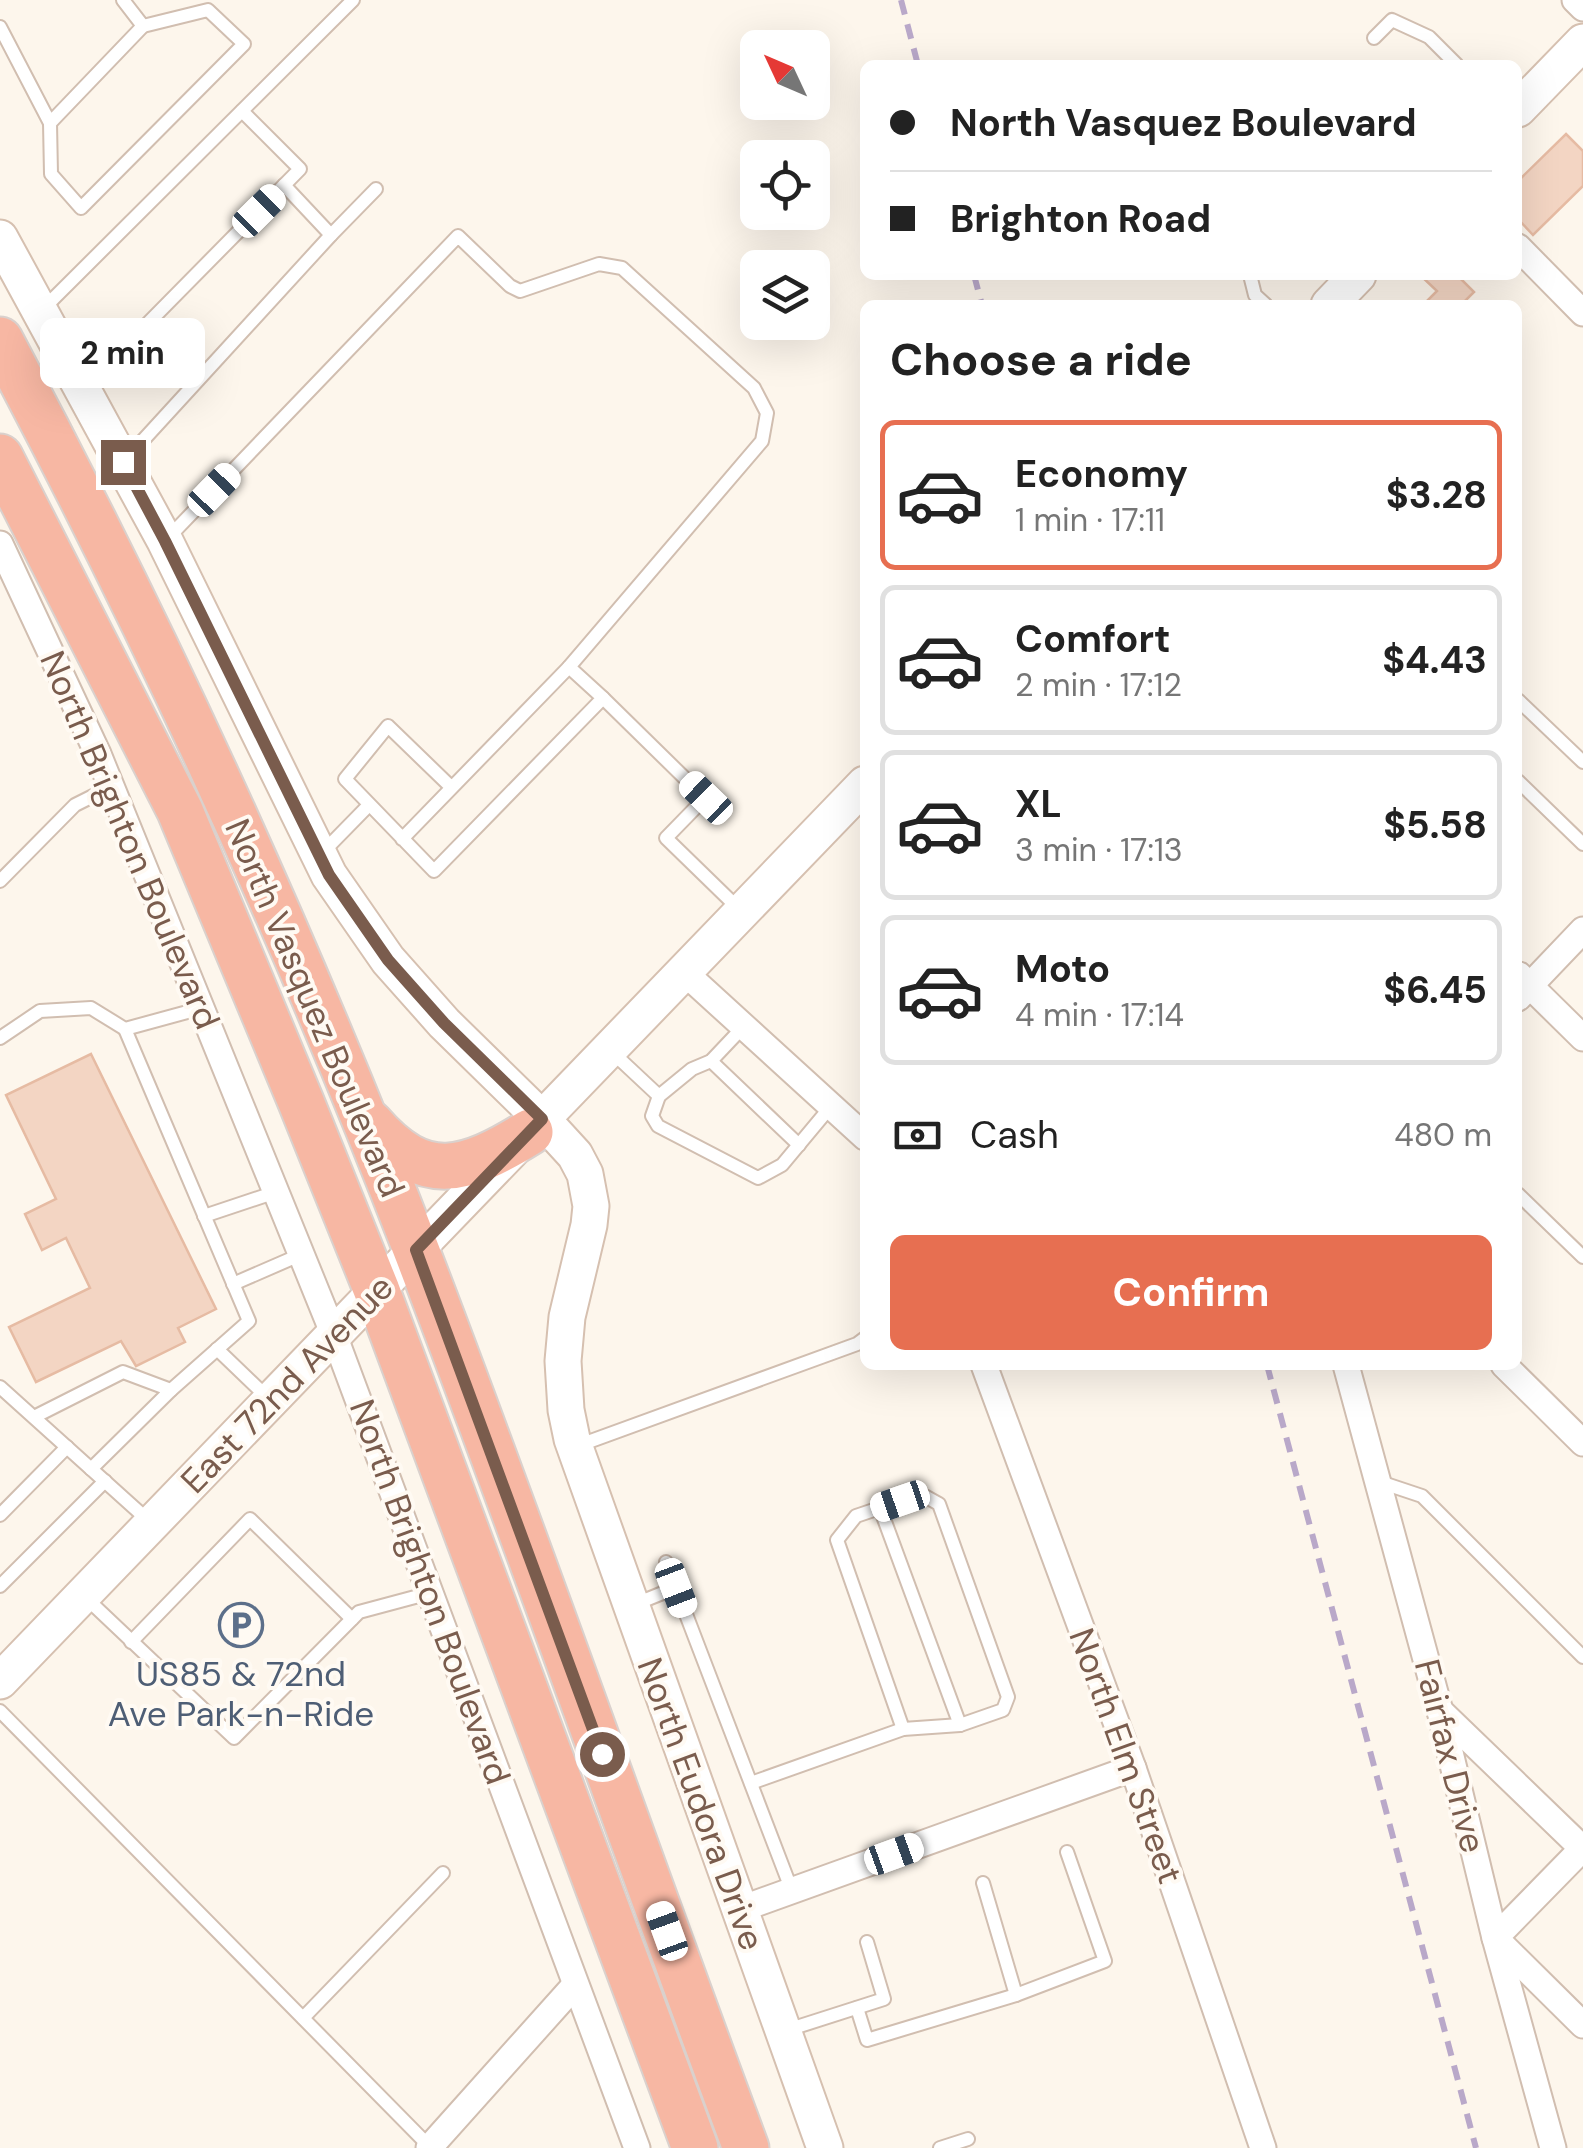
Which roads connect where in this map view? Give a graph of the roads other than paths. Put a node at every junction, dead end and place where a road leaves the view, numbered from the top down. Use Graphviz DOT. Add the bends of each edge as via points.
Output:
graph roads {
  1 [pos="123,0"];
  2 [pos="354,0"];
  3 [pos="1575,0"];
  4 [pos="1583,8"];
  5 [pos="143,26"];
  6 [pos="0,27"];
  7 [pos="1374,38"];
  8 [pos="1583,42"];
  9 [pos="1451,60"];
  10 [pos="1522,106"];
  11 [pos="242,111"];
  12 [pos="50,123"];
  13 [pos="284,186"];
  14 [pos="376,189"];
  15 [pos="331,235"];
  16 [pos="0,238"];
  17 [pos="1522,251"];
  18 [pos="39,312"];
  19 [pos="1583,313"];
  20 [pos="0,340"];
  21 [pos="82,390"];
  22 [pos="0,457"];
  23 [pos="123,462"];
  24 [pos="165,541"];
  25 [pos="0,544"];
  26 [pos="8,580"];
  27 [pos="569,667"];
  28 [pos="602,698"];
  29 [pos="1522,704"];
  30 [pos="1583,762"];
  31 [pos="1522,785"];
  32 [pos="112,787"];
  33 [pos="451,787"];
  34 [pos="860,789"];
  35 [pos="369,804"];
  36 [pos="402,838"];
  37 [pos="1583,844"];
  38 [pos="318,858"];
  39 [pos="0,881"];
  40 [pos="742,912"];
  41 [pos="1583,930"];
  42 [pos="684,972"];
  43 [pos="1522,986"];
  44 [pos="202,1008"];
  45 [pos="746,1026"];
  46 [pos="125,1029"];
  47 [pos="0,1038"];
  48 [pos="1583,1038"];
  49 [pos="610,1050"];
  50 [pos="711,1061"];
  51 [pos="660,1096"];
  52 [pos="832,1105"];
  53 [pos="361,1112"];
  54 [pos="536,1126"];
  55 [pos="860,1131"];
  56 [pos="799,1145"];
  57 [pos="276,1192"];
  58 [pos="1522,1198"];
  59 [pos="204,1216"];
  60 [pos="416,1250"];
  61 [pos="302,1254"];
  62 [pos="1583,1257"];
  63 [pos="233,1284"];
  64 [pos="377,1290"];
  65 [pos="334,1335"];
  66 [pos="860,1342"];
  67 [pos="216,1349"];
  68 [pos="986,1370"];
  69 [pos="1347,1370"];
  70 [pos="1509,1370"];
  71 [pos="0,1386"];
  72 [pos="170,1390"];
  73 [pos="271,1400"];
  74 [pos="34,1417"];
  75 [pos="1583,1442"];
  76 [pos="67,1447"];
  77 [pos="575,1447"];
  78 [pos="91,1469"];
  79 [pos="105,1481"];
  80 [pos="1377,1482"];
  81 [pos="880,1508"];
  82 [pos="0,1514"];
  83 [pos="152,1524"];
  84 [pos="666,1562"];
  85 [pos="0,1586"];
  86 [pos="676,1588"];
  87 [pos="430,1593"];
  88 [pos="83,1596"];
  89 [pos="630,1606"];
  90 [pos="352,1620"];
  91 [pos="131,1642"];
  92 [pos="1583,1658"];
  93 [pos="0,1681"];
  94 [pos="0,1710"];
  95 [pos="1440,1711"];
  96 [pos="960,1725"];
  97 [pos="903,1729"];
  98 [pos="1133,1768"];
  99 [pos="751,1783"];
  100 [pos="1583,1849"];
  101 [pos="1068,1852"];
  102 [pos="443,1874"];
  103 [pos="983,1883"];
  104 [pos="792,1890"];
  105 [pos="738,1910"];
  106 [pos="1494,1938"];
  107 [pos="867,1942"];
  108 [pos="575,1984"];
  109 [pos="1016,1996"];
  110 [pos="857,2008"];
  111 [pos="302,2018"];
  112 [pos="1583,2025"];
  113 [pos="782,2032"];
  114 [pos="968,2139"];
  115 [pos="430,2148"];
  116 [pos="637,2148"];
  117 [pos="695,2148"];
  118 [pos="746,2148"];
  119 [pos="826,2148"];
  120 [pos="940,2148"];
  121 [pos="1263,2148"];
  122 [pos="1553,2148"];
  1 -- 5 [label="lane"];
  2 -- 11 [label="lane"];
  3 -- 4 [label="street"];
  5 -- 12 [label="lane"];
  5 -- 12 [label="lane" via="208,10 244,44 81,208 51,174"];
  6 -- 12 [label="lane"];
  7 -- 9 [label="lane" via="1392,20 1429,37"];
  8 -- 10 [label="street"];
  11 -- 13 [label="lane" via="300,169"];
  11 -- 18 [label="lane"];
  13 -- 15 [label="lane"];
  13 -- 21 [label="lane"];
  14 -- 15 [label="lane"];
  15 -- 23 [label="lane"];
  16 -- 18 [label="street, North Eudora Drive"];
  17 -- 19 [label="street"];
  18 -- 21 [label="street, North Eudora Drive"];
  20 -- 53 [label="highway, North Vasquez Boulevard" via="164,658"];
  21 -- 23 [label="street, North Eudora Drive"];
  22 -- 64 [label="highway, North Vasquez Boulevard" via="180,811"];
  23 -- 24 [label="street, North Eudora Drive"];
  24 -- 27 [label="lane" via="458,236 520,292 599,264 622,268 754,388 767,413 762,440"];
  24 -- 38 [label="street, North Eudora Drive"];
  25 -- 26 [label="street, North Brighton Boulevard"];
  26 -- 32 [label="street, North Brighton Boulevard"];
  27 -- 28 [label="lane"];
  27 -- 33 [label="lane"];
  28 -- 36 [label="lane" via="434,870"];
  28 -- 40 [label="lane" via="706,798 666,838"];
  29 -- 30 [label="lane"];
  31 -- 37 [label="lane"];
  32 -- 39 [label="lane" via="75,805"];
  32 -- 44 [label="street, North Brighton Boulevard"];
  33 -- 35 [label="lane" via="388,726 345,779"];
  33 -- 36 [label="lane"];
  34 -- 40 [label="street, East 72nd Avenue"];
  35 -- 36 [label="lane"];
  35 -- 38 [label="lane"];
  38 -- 54 [label="street, North Eudora Drive" via="388,960"];
  40 -- 42 [label="street, East 72nd Avenue"];
  41 -- 43 [label="street"];
  42 -- 45 [label="street"];
  42 -- 49 [label="street, East 72nd Avenue"];
  43 -- 48 [label="street"];
  44 -- 46 [label="lane"];
  44 -- 57 [label="street, North Brighton Boulevard"];
  45 -- 50 [label="lane"];
  45 -- 52 [label="street"];
  46 -- 47 [label="lane" via="92,1008 40,1011"];
  46 -- 59 [label="lane"];
  49 -- 51 [label="lane"];
  49 -- 54 [label="street, East 72nd Avenue"];
  50 -- 51 [label="lane"];
  50 -- 56 [label="lane"];
  51 -- 56 [label="lane" via="652,1116 658,1126 758,1178"];
  52 -- 55 [label="street"];
  52 -- 56 [label="lane"];
  53 -- 54 [label="highway" via="397,1150 430,1165 484,1159"];
  53 -- 60 [label="highway, North Vasquez Boulevard"];
  54 -- 60 [label="street, East 72nd Avenue"];
  54 -- 77 [label="street, North Eudora Drive" via="575,1155 589,1186 589,1225 567,1317 564,1361"];
  57 -- 59 [label="lane"];
  57 -- 61 [label="street, North Brighton Boulevard"];
  58 -- 62 [label="lane"];
  59 -- 63 [label="lane"];
  60 -- 64 [label="street, East 72nd Avenue"];
  60 -- 118 [label="highway, North Vasquez Boulevard"];
  61 -- 63 [label="lane"];
  61 -- 65 [label="street, North Brighton Boulevard"];
  63 -- 67 [label="lane" via="248,1321"];
  64 -- 65 [label="street, East 72nd Avenue"];
  64 -- 117 [label="highway, North Vasquez Boulevard"];
  65 -- 73 [label="street, East 72nd Avenue"];
  65 -- 87 [label="street, North Brighton Boulevard"];
  66 -- 77 [label="lane"];
  67 -- 72 [label="lane"];
  67 -- 73 [label="lane"];
  68 -- 98 [label="street, North Elm Street"];
  69 -- 80 [label="street, Fairfax Drive"];
  70 -- 75 [label="street"];
  71 -- 74 [label="lane"];
  72 -- 74 [label="lane" via="123,1372"];
  72 -- 78 [label="lane"];
  73 -- 83 [label="street, East 72nd Avenue"];
  74 -- 76 [label="lane"];
  76 -- 78 [label="lane"];
  76 -- 82 [label="lane"];
  77 -- 89 [label="street, North Eudora Drive"];
  78 -- 79 [label="lane"];
  79 -- 83 [label="lane"];
  79 -- 85 [label="lane"];
  80 -- 92 [label="lane" via="1422,1496"];
  80 -- 95 [label="street, Fairfax Drive"];
  81 -- 96 [label="lane"];
  81 -- 96 [label="lane" via="920,1494 939,1504 1008,1697 1003,1710"];
  81 -- 97 [label="lane" via="856,1516 838,1540"];
  83 -- 88 [label="street, East 72nd Avenue"];
  84 -- 86 [label="lane"];
  86 -- 89 [label="lane"];
  86 -- 99 [label="lane"];
  87 -- 90 [label="lane" via="359,1612"];
  87 -- 108 [label="street, North Brighton Boulevard"];
  88 -- 91 [label="lane"];
  88 -- 93 [label="street, East 72nd Avenue"];
  89 -- 105 [label="street, North Eudora Drive"];
  90 -- 91 [label="lane" via="234,1738"];
  90 -- 91 [label="lane" via="250,1518"];
  94 -- 111 [label="lane"];
  95 -- 100 [label="street"];
  95 -- 106 [label="street, Fairfax Drive"];
  96 -- 97 [label="lane"];
  97 -- 99 [label="lane"];
  98 -- 104 [label="street"];
  98 -- 121 [label="street, North Elm Street"];
  99 -- 104 [label="lane"];
  100 -- 106 [label="street"];
  101 -- 109 [label="lane" via="1106,1961"];
  102 -- 111 [label="lane"];
  103 -- 109 [label="lane"];
  104 -- 105 [label="street"];
  105 -- 113 [label="street, North Eudora Drive"];
  106 -- 112 [label="street"];
  106 -- 122 [label="street, Fairfax Drive"];
  107 -- 110 [label="lane" via="884,2000"];
  108 -- 115 [label="street"];
  108 -- 116 [label="street, North Brighton Boulevard"];
  109 -- 110 [label="lane" via="867,2040"];
  110 -- 113 [label="lane"];
  111 -- 115 [label="lane"];
  113 -- 119 [label="street, North Eudora Drive"];
  114 -- 120 [label="lane"];
}
